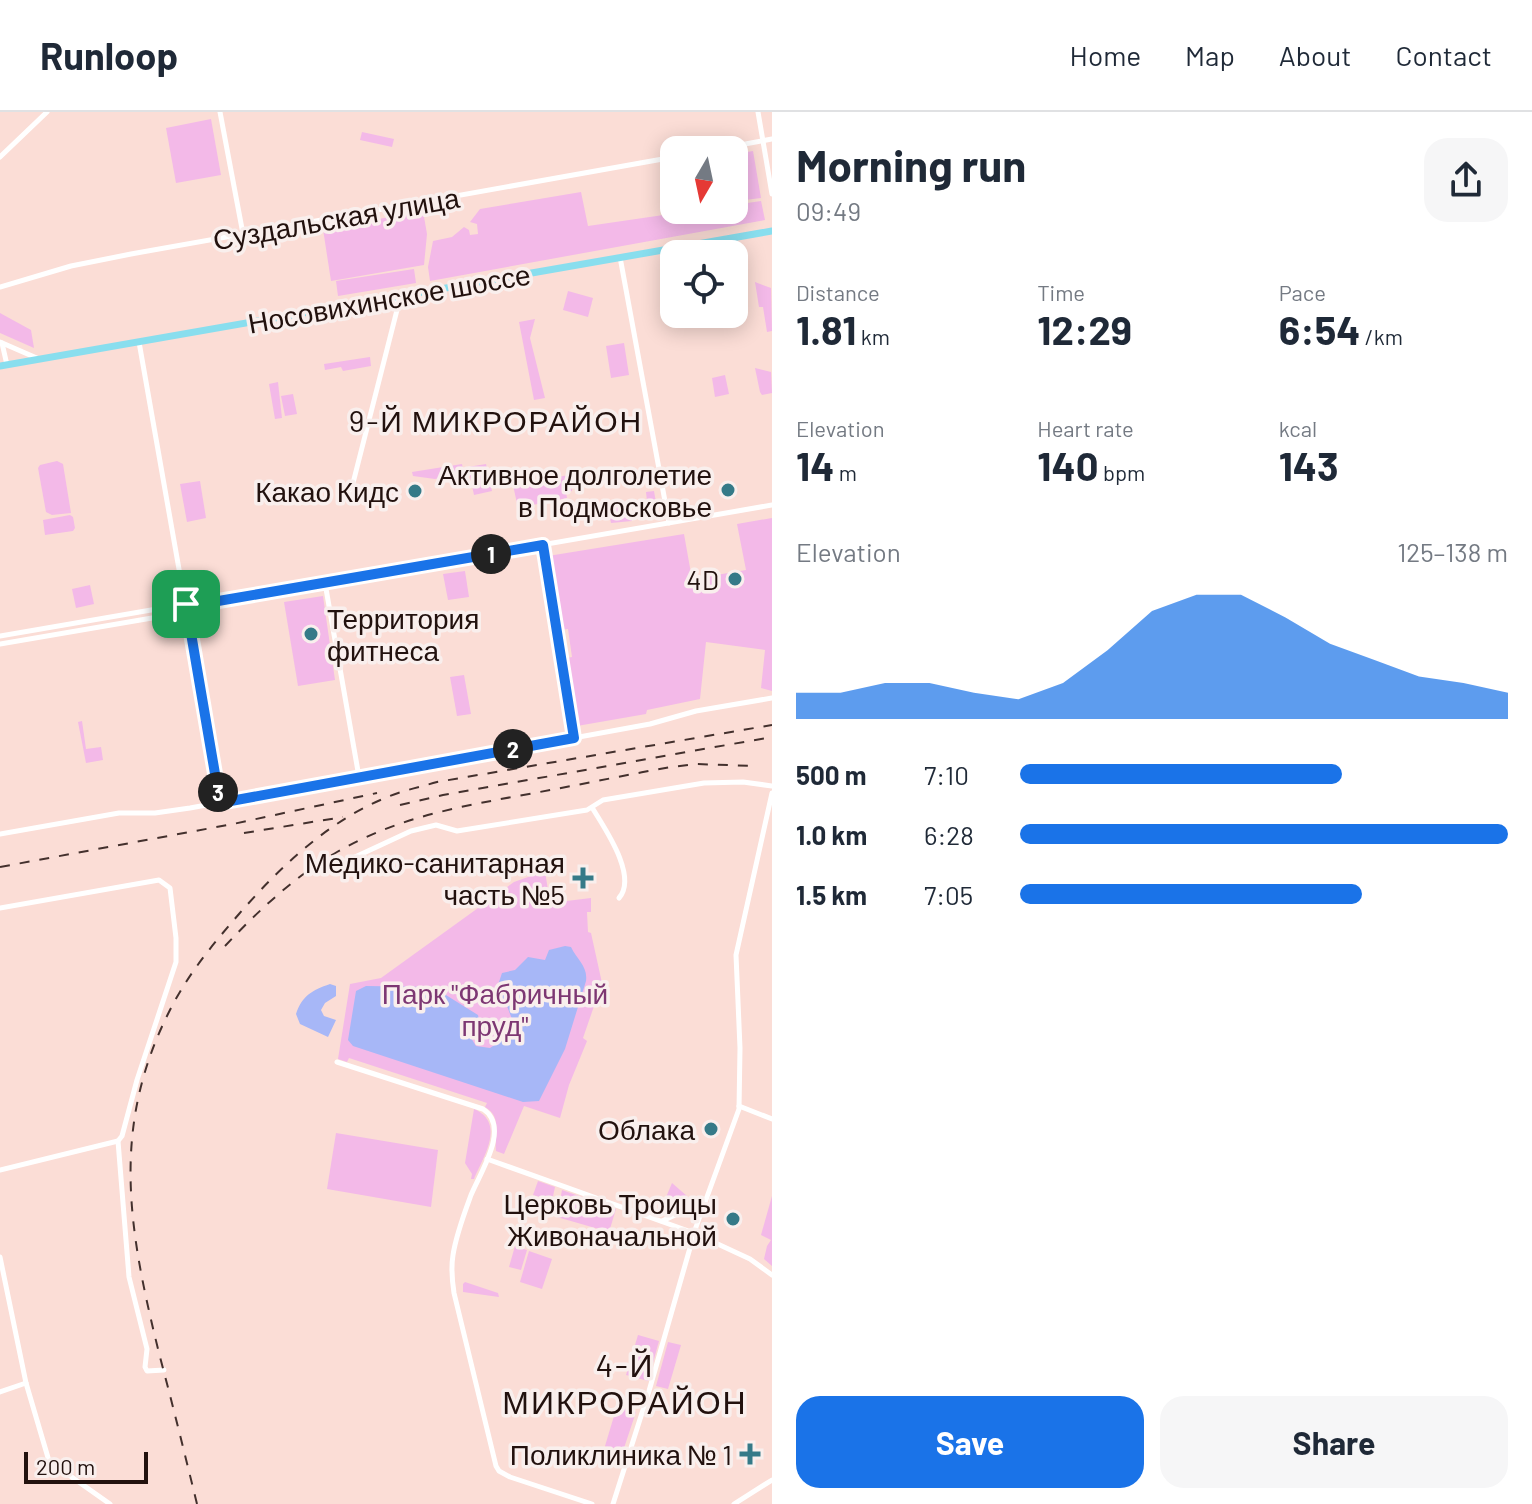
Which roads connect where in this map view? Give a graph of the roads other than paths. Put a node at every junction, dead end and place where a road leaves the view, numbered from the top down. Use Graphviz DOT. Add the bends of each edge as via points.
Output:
graph roads {
  1 [pos="47,112"];
  2 [pos="220,112"];
  3 [pos="758,112"];
  4 [pos="772,139"];
  5 [pos="763,141"];
  6 [pos="748,144"];
  7 [pos="0,157"];
  8 [pos="660,160"];
  9 [pos="772,194"];
  10 [pos="772,231"];
  11 [pos="762,232"];
  12 [pos="243,234"];
  13 [pos="772,238"];
  14 [pos="620,257"];
  15 [pos="0,287"];
  16 [pos="397,296"];
  17 [pos="1,342"];
  18 [pos="139,342"];
  19 [pos="14,348"];
  20 [pos="4,352"];
  21 [pos="41,360"];
  22 [pos="2,367"];
  23 [pos="347,494"];
  24 [pos="772,505"];
  25 [pos="669,523"];
  26 [pos="543,545"];
  27 [pos="325,583"];
  28 [pos="186,604"];
  29 [pos="201,604"];
  30 [pos="187,612"];
  31 [pos="0,636"];
  32 [pos="0,644"];
  33 [pos="772,698"];
  34 [pos="574,738"];
  35 [pos="359,777"];
  36 [pos="772,786"];
  37 [pos="772,793"];
  38 [pos="220,803"];
  39 [pos="593,809"];
  40 [pos="765,827"];
  41 [pos="772,831"];
  42 [pos="0,834"];
  43 [pos="327,870"];
  44 [pos="619,898"];
  45 [pos="0,908"];
  46 [pos="337,1062"];
  47 [pos="739,1106"];
  48 [pos="772,1119"];
  49 [pos="118,1141"];
  50 [pos="487,1159"];
  51 [pos="0,1170"];
  52 [pos="705,1202"];
  53 [pos="662,1221"];
  54 [pos="694,1233"];
  55 [pos="0,1257"];
  56 [pos="772,1275"];
  57 [pos="164,1370"];
  58 [pos="26,1383"];
  59 [pos="0,1392"];
  60 [pos="772,1480"];
  61 [pos="110,1504"];
  62 [pos="592,1504"];
  63 [pos="613,1504"];
  64 [pos="734,1504"];
  1 -- 7 [label="street"];
  2 -- 12 [label="street"];
  3 -- 5 [label="street"];
  4 -- 5 [label="street"];
  5 -- 6 [label="street"];
  5 -- 9 [label="street"];
  8 -- 12 [label="street, Суздальская улица"];
  10 -- 11 [label="main road, Носовихинское шоссе"];
  11 -- 13 [label="street"];
  11 -- 14 [label="main road, Носовихинское шоссе"];
  12 -- 15 [label="street, Суздальская улица" via="73,266"];
  14 -- 16 [label="main road, Носовихинское шоссе"];
  14 -- 25 [label="street"];
  16 -- 18 [label="main road, Носовихинское шоссе"];
  16 -- 23 [label="street"];
  17 -- 19 [label="street"];
  17 -- 20 [label="street"];
  18 -- 21 [label="main road, Носовихинское шоссе"];
  18 -- 28 [label="street"];
  19 -- 20 [label="street"];
  19 -- 21 [label="street"];
  20 -- 22 [label="street"];
  21 -- 22 [label="main road, Носовихинское шоссе"];
  24 -- 25 [label="street"];
  25 -- 26 [label="street"];
  26 -- 27 [label="street"];
  26 -- 34 [label="street"];
  27 -- 29 [label="street"];
  27 -- 35 [label="street"];
  28 -- 29 [label="street"];
  28 -- 30 [label="street"];
  28 -- 31 [label="street"];
  29 -- 30 [label="street"];
  30 -- 32 [label="street"];
  30 -- 38 [label="street"];
  33 -- 34 [label="street"];
  34 -- 35 [label="street"];
  35 -- 38 [label="street"];
  36 -- 39 [label="street" via="704,783 603,800"];
  37 -- 40 [label="street"];
  38 -- 42 [label="street" via="119,813"];
  39 -- 43 [label="street" via="457,831 436,825 398,836"];
  39 -- 44 [label="street" via="619,856 625,880"];
  40 -- 41 [label="street"];
  40 -- 47 [label="street" via="736,951"];
  45 -- 49 [label="street" via="157,881 170,888 176,962"];
  46 -- 50 [label="street" via="488,1112 494,1136"];
  47 -- 48 [label="street"];
  47 -- 52 [label="street"];
  49 -- 51 [label="street"];
  49 -- 57 [label="street" via="129,1277 147,1349 145,1367"];
  50 -- 53 [label="street"];
  50 -- 62 [label="street" via="466,1208 452,1270 496,1466 510,1477"];
  52 -- 53 [label="street"];
  52 -- 54 [label="street"];
  53 -- 54 [label="street"];
  54 -- 56 [label="street"];
  54 -- 63 [label="street"];
  55 -- 58 [label="street"];
  58 -- 59 [label="street"];
  58 -- 61 [label="street" via="49,1461"];
  60 -- 64 [label="street"];
}
